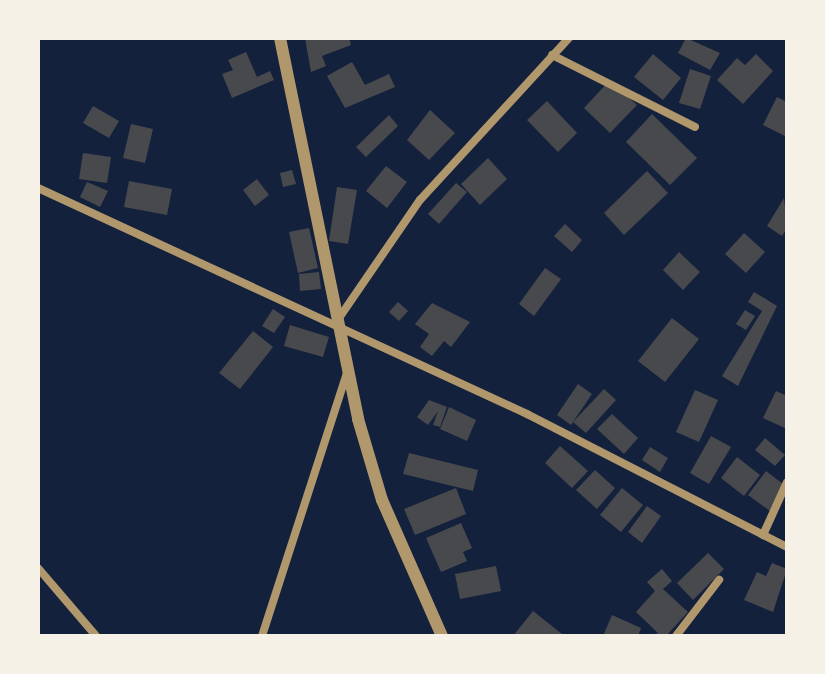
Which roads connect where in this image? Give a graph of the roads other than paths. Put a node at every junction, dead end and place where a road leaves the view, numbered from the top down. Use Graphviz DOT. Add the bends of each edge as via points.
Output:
graph roads {
  1 [pos="280,38"];
  2 [pos="569,38"];
  3 [pos="552,55"];
  4 [pos="695,127"];
  5 [pos="38,188"];
  6 [pos="337,327"];
  7 [pos="347,373"];
  8 [pos="787,482"];
  9 [pos="763,535"];
  10 [pos="787,547"];
  11 [pos="38,568"];
  12 [pos="719,580"];
  13 [pos="96,636"];
  14 [pos="262,636"];
  15 [pos="442,636"];
  16 [pos="676,636"];
  1 -- 6 [label="street"];
  2 -- 3 [label="street"];
  3 -- 4 [label="street"];
  3 -- 6 [label="street" via="420,200"];
  5 -- 6 [label="street"];
  6 -- 7 [label="street"];
  6 -- 9 [label="street" via="527,414"];
  7 -- 14 [label="street"];
  7 -- 15 [label="street" via="382,500"];
  8 -- 9 [label="street"];
  9 -- 10 [label="street"];
  11 -- 13 [label="street"];
  12 -- 16 [label="street"];
}
